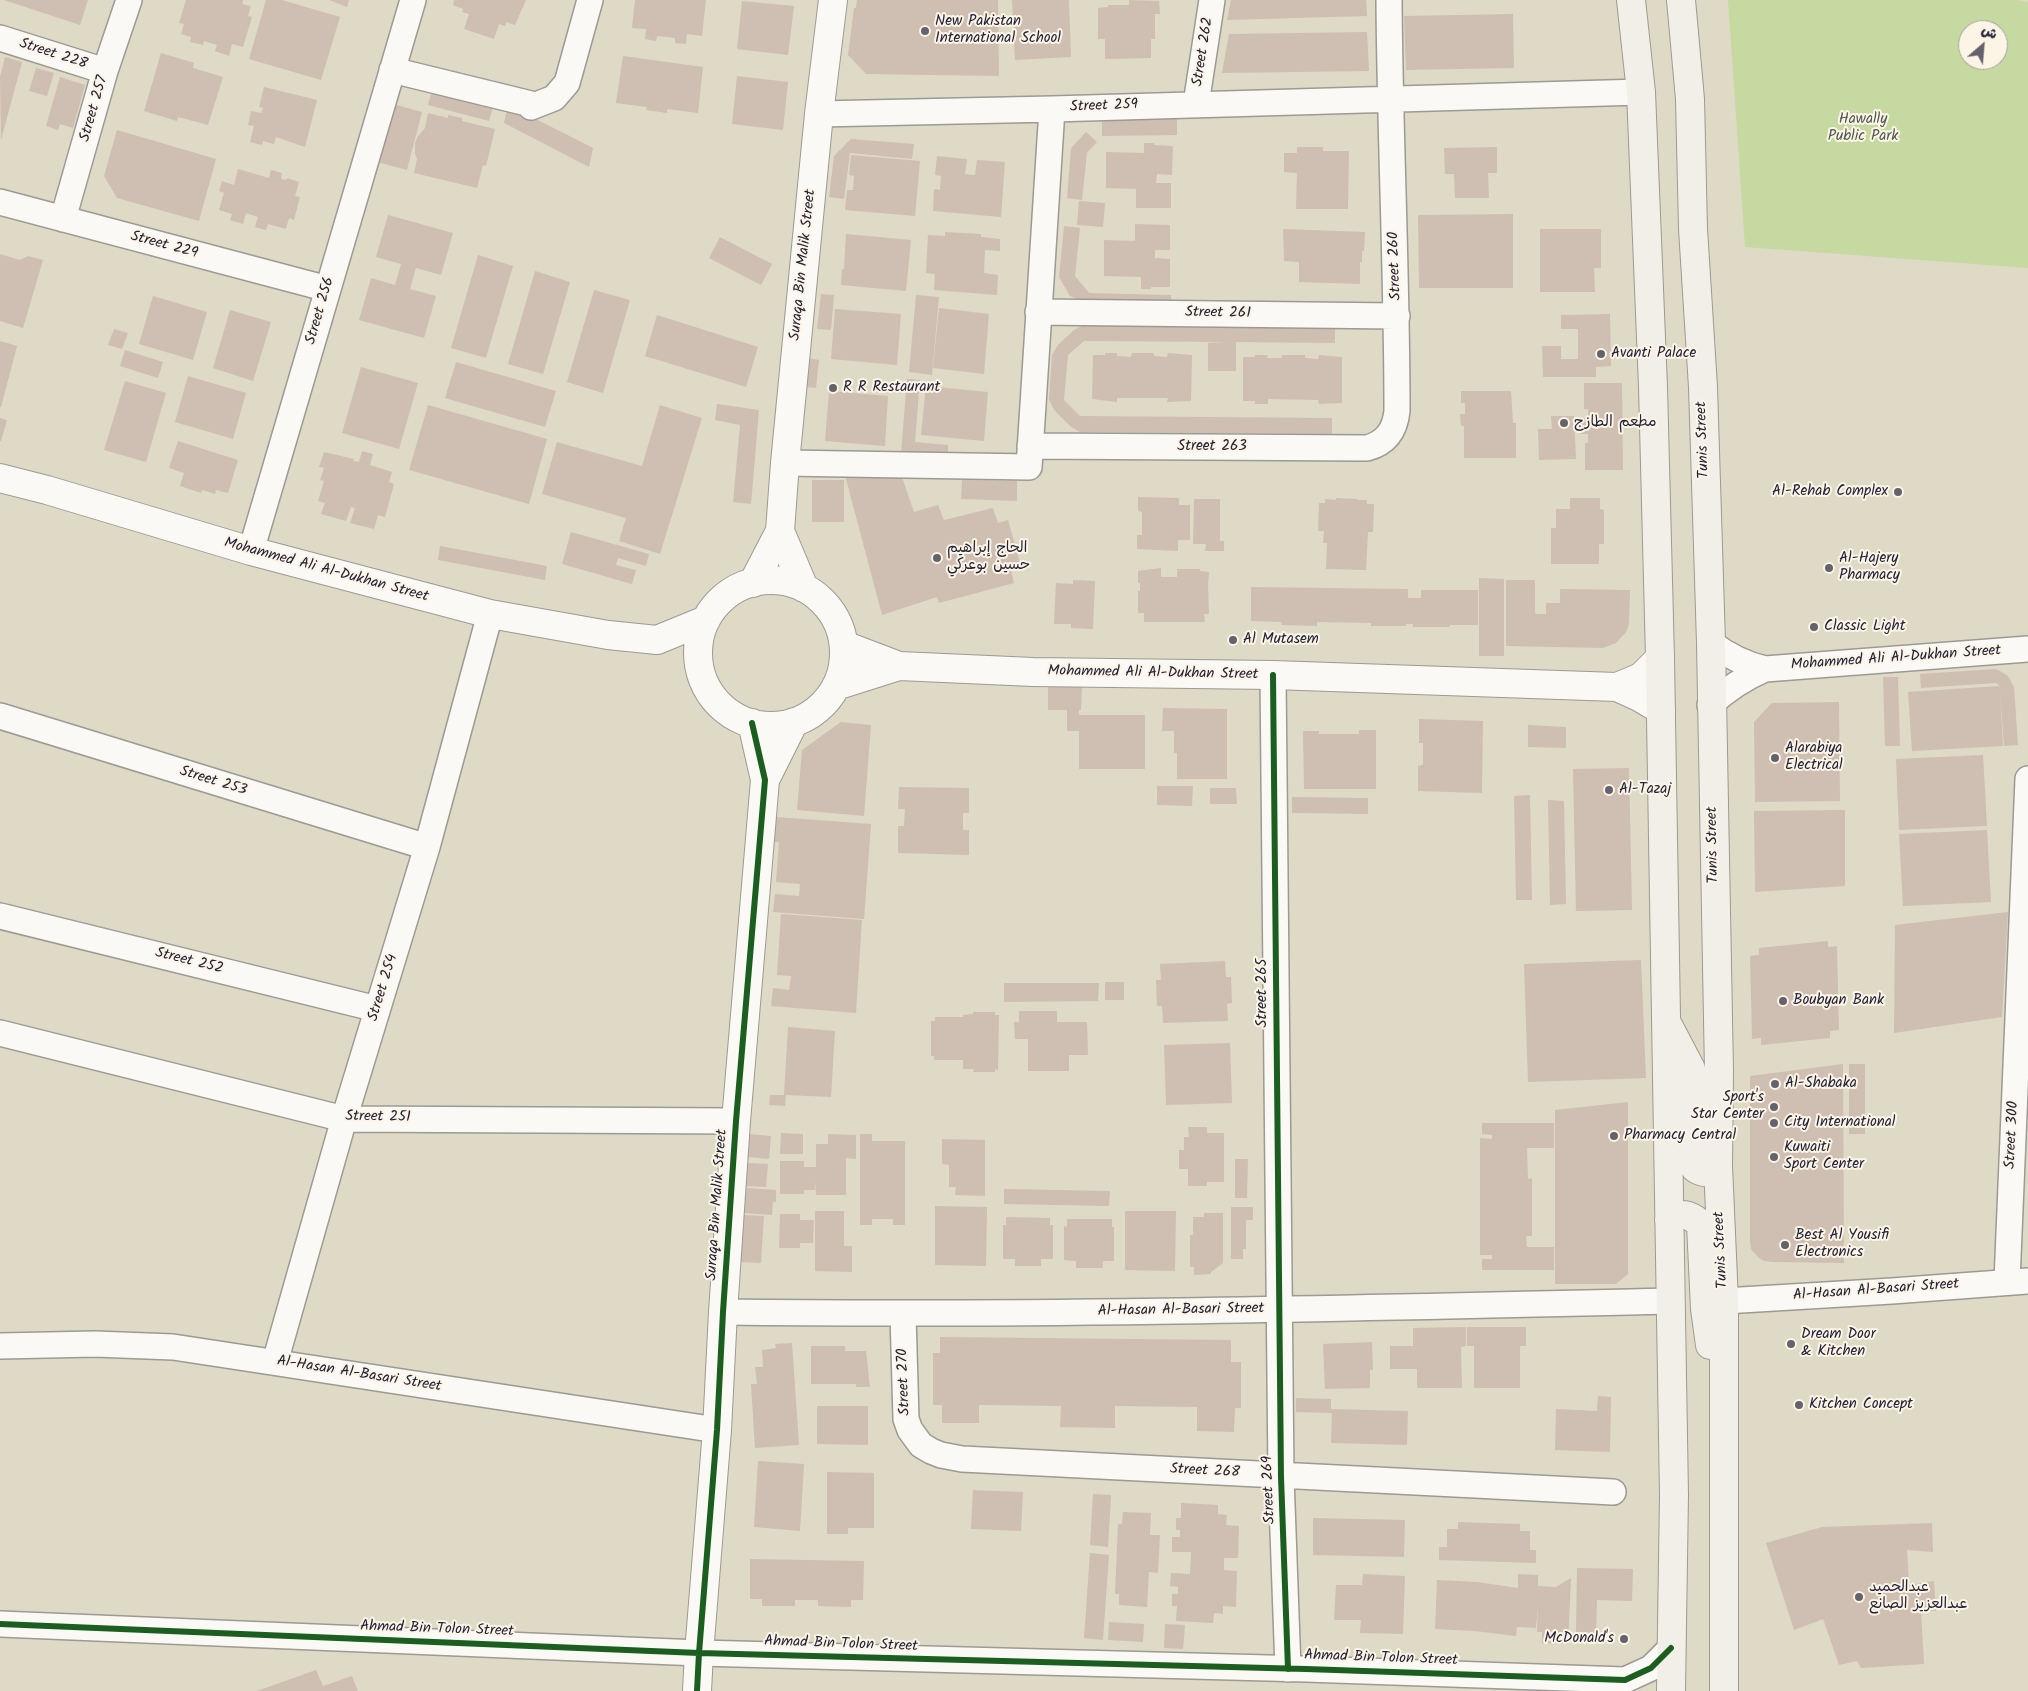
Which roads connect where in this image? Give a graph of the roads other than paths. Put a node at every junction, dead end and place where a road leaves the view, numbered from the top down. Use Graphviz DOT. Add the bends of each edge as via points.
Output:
graph roads {
  1 [pos="129,0"];
  2 [pos="413,0"];
  3 [pos="590,0"];
  4 [pos="833,0"];
  5 [pos="1212,0"];
  6 [pos="1389,0"];
  7 [pos="1631,0"];
  8 [pos="1681,0"];
  9 [pos="0,38"];
  10 [pos="392,70"];
  11 [pos="106,72"];
  12 [pos="1641,92"];
  13 [pos="1390,98"];
  14 [pos="1196,104"];
  15 [pos="1052,109"];
  16 [pos="819,114"];
  17 [pos="0,202"];
  18 [pos="63,219"];
  19 [pos="328,289"];
  20 [pos="1038,312"];
  21 [pos="1397,316"];
  22 [pos="1390,434"];
  23 [pos="1030,456"];
  24 [pos="785,462"];
  25 [pos="0,478"];
  26 [pos="780,530"];
  27 [pos="251,551"];
  28 [pos="753,583"];
  29 [pos="804,588"];
  30 [pos="490,614"];
  31 [pos="706,620"];
  32 [pos="657,640"];
  33 [pos="1711,643"];
  34 [pos="844,645"];
  35 [pos="2028,649"];
  36 [pos="1660,658"];
  37 [pos="899,666"];
  38 [pos="1765,669"];
  39 [pos="701,671"];
  40 [pos="1273,676"];
  41 [pos="836,686"];
  42 [pos="1617,687"];
  43 [pos="1710,705"];
  44 [pos="1661,710"];
  45 [pos="0,716"];
  46 [pos="794,722"];
  47 [pos="752,723"];
  48 [pos="2028,779"];
  49 [pos="764,780"];
  50 [pos="427,847"];
  51 [pos="0,916"];
  52 [pos="377,1009"];
  53 [pos="1666,1019"];
  54 [pos="0,1034"];
  55 [pos="344,1119"];
  56 [pos="736,1121"];
  57 [pos="1718,1166"];
  58 [pos="1669,1220"];
  59 [pos="2017,1281"];
  60 [pos="1670,1301"];
  61 [pos="1724,1301"];
  62 [pos="1279,1310"];
  63 [pos="723,1312"];
  64 [pos="903,1314"];
  65 [pos="0,1346"];
  66 [pos="275,1362"];
  67 [pos="1724,1378"];
  68 [pos="717,1430"];
  69 [pos="921,1444"];
  70 [pos="1281,1477"];
  71 [pos="1613,1492"];
  72 [pos="0,1624"];
  73 [pos="1671,1648"];
  74 [pos="698,1653"];
  75 [pos="1288,1669"];
  76 [pos="1634,1686"];
  77 [pos="697,1691"];
  78 [pos="1671,1691"];
  79 [pos="1724,1691"];
  1 -- 11 [label="street, Street 257"];
  2 -- 10 [label="street, Street 256"];
  3 -- 10 [label="street" via="568,83 554,98 540,104 531,107 534,104"];
  4 -- 16 [label="street, Suraqa Bin Malik Street"];
  5 -- 14 [label="street, Street 262"];
  6 -- 13 [label="street, Street 260"];
  7 -- 12 [label="main road"];
  8 -- 33 [label="main road, Tunis Street" via="1690,99 1692,229 1702,387"];
  9 -- 11 [label="street, Street 228"];
  10 -- 19 [label="street, Street 256"];
  11 -- 18 [label="street, Street 257"];
  12 -- 13 [label="street"];
  12 -- 36 [label="main road"];
  13 -- 14 [label="street, Street 259"];
  13 -- 21 [label="street, Street 260"];
  14 -- 15 [label="street, Street 259"];
  15 -- 16 [label="street, Street 259"];
  15 -- 20 [label="street"];
  16 -- 24 [label="street, Suraqa Bin Malik Street"];
  17 -- 18 [label="street, Street 229"];
  18 -- 19 [label="street, Street 229"];
  19 -- 27 [label="street, Street 256"];
  20 -- 21 [label="street, Street 261"];
  20 -- 23 [label="street"];
  21 -- 22 [label="street, Street 260" via="1397,411"];
  22 -- 23 [label="street, Street 263" via="1367,448"];
  23 -- 24 [label="street, Street 263"];
  24 -- 26 [label="street, Suraqa Bin Malik Street"];
  25 -- 27 [label="street, Mohammed Ali Al-Dukhan Street"];
  26 -- 28 [label="street, Suraqa Bin Malik Street"];
  26 -- 29 [label="street, Suraqa Bin Malik Street"];
  27 -- 30 [label="street, Mohammed Ali Al-Dukhan Street"];
  28 -- 29 [label="street" via="776,580"];
  28 -- 31 [label="street" via="735,589"];
  29 -- 34 [label="street" via="827,606 838,624"];
  30 -- 32 [label="street, Mohammed Ali Al-Dukhan Street" via="608,635"];
  30 -- 50 [label="street, Street 254"];
  31 -- 32 [label="street, Mohammed Ali Al-Dukhan Street"];
  31 -- 39 [label="street" via="699,647"];
  32 -- 39 [label="street, Mohammed Ali Al-Dukhan Street"];
  33 -- 38 [label="street, Mohammed Ali Al-Dukhan Street" via="1745,664"];
  33 -- 43 [label="main road, Tunis Street"];
  34 -- 37 [label="street, Mohammed Ali Al-Dukhan Street"];
  34 -- 41 [label="street" via="842,673"];
  35 -- 38 [label="street, Mohammed Ali Al-Dukhan Street"];
  36 -- 42 [label="street, Mohammed Ali Al-Dukhan Street" via="1641,677"];
  36 -- 44 [label="main road"];
  37 -- 40 [label="street, Mohammed Ali Al-Dukhan Street"];
  37 -- 41 [label="street, Mohammed Ali Al-Dukhan Street"];
  38 -- 43 [label="street, Mohammed Ali Al-Dukhan Street" via="1732,686"];
  39 -- 47 [label="street" via="716,700 726,710"];
  40 -- 42 [label="street, Mohammed Ali Al-Dukhan Street"];
  40 -- 62 [label="street, Street 265"];
  41 -- 46 [label="street" via="819,708"];
  42 -- 44 [label="street, Mohammed Ali Al-Dukhan Street"];
  43 -- 57 [label="main road, Tunis Street" via="1719,1072"];
  44 -- 53 [label="main road"];
  45 -- 50 [label="street, Street 253"];
  46 -- 47 [label="street" via="774,725"];
  46 -- 49 [label="street, Suraqa Bin Malik Street"];
  47 -- 49 [label="street, Suraqa Bin Malik Street"];
  48 -- 59 [label="street, Street 300"];
  49 -- 56 [label="street, Suraqa Bin Malik Street"];
  50 -- 52 [label="street, Street 254"];
  51 -- 52 [label="street, Street 252"];
  52 -- 55 [label="street, Street 254"];
  53 -- 57 [label="main road" via="1691,1069 1695,1168 1707,1173"];
  53 -- 58 [label="main road"];
  54 -- 55 [label="street, Street 251"];
  55 -- 56 [label="street, Street 251"];
  55 -- 66 [label="street, Street 254"];
  56 -- 63 [label="street, Suraqa Bin Malik Street"];
  57 -- 61 [label="main road, Tunis Street"];
  58 -- 60 [label="main road"];
  58 -- 67 [label="main road" via="1681,1214 1693,1217 1700,1224 1710,1349"];
  59 -- 61 [label="street, Al-Hasan Al-Basari Street"];
  60 -- 62 [label="street, Al-Hasan Al-Basari Street"];
  60 -- 73 [label="main road" via="1674,1495"];
  61 -- 67 [label="main road, Tunis Street"];
  62 -- 64 [label="street, Al-Hasan Al-Basari Street"];
  62 -- 70 [label="street, Street 269"];
  63 -- 64 [label="street, Al-Hasan Al-Basari Street"];
  63 -- 68 [label="street, Suraqa Bin Malik Street"];
  64 -- 69 [label="street, Street 270" via="906,1420"];
  65 -- 66 [label="street, Al-Hasan Al-Basari Street" via="95,1344 173,1347"];
  66 -- 68 [label="street, Al-Hasan Al-Basari Street"];
  67 -- 79 [label="main road, Tunis Street"];
  68 -- 74 [label="street, Suraqa Bin Malik Street"];
  69 -- 70 [label="street, Street 268" via="941,1455 962,1459"];
  70 -- 71 [label="street, Street 268"];
  70 -- 75 [label="street, Street 269"];
  72 -- 74 [label="street, Ahmad Bin Tolon Street"];
  73 -- 76 [label="street, Ahmad Bin Tolon Street"];
  73 -- 78 [label="main road"];
  74 -- 75 [label="street, Ahmad Bin Tolon Street"];
  74 -- 77 [label="street, Suraqa Bin Malik Street"];
  75 -- 76 [label="street, Ahmad Bin Tolon Street"];
}
